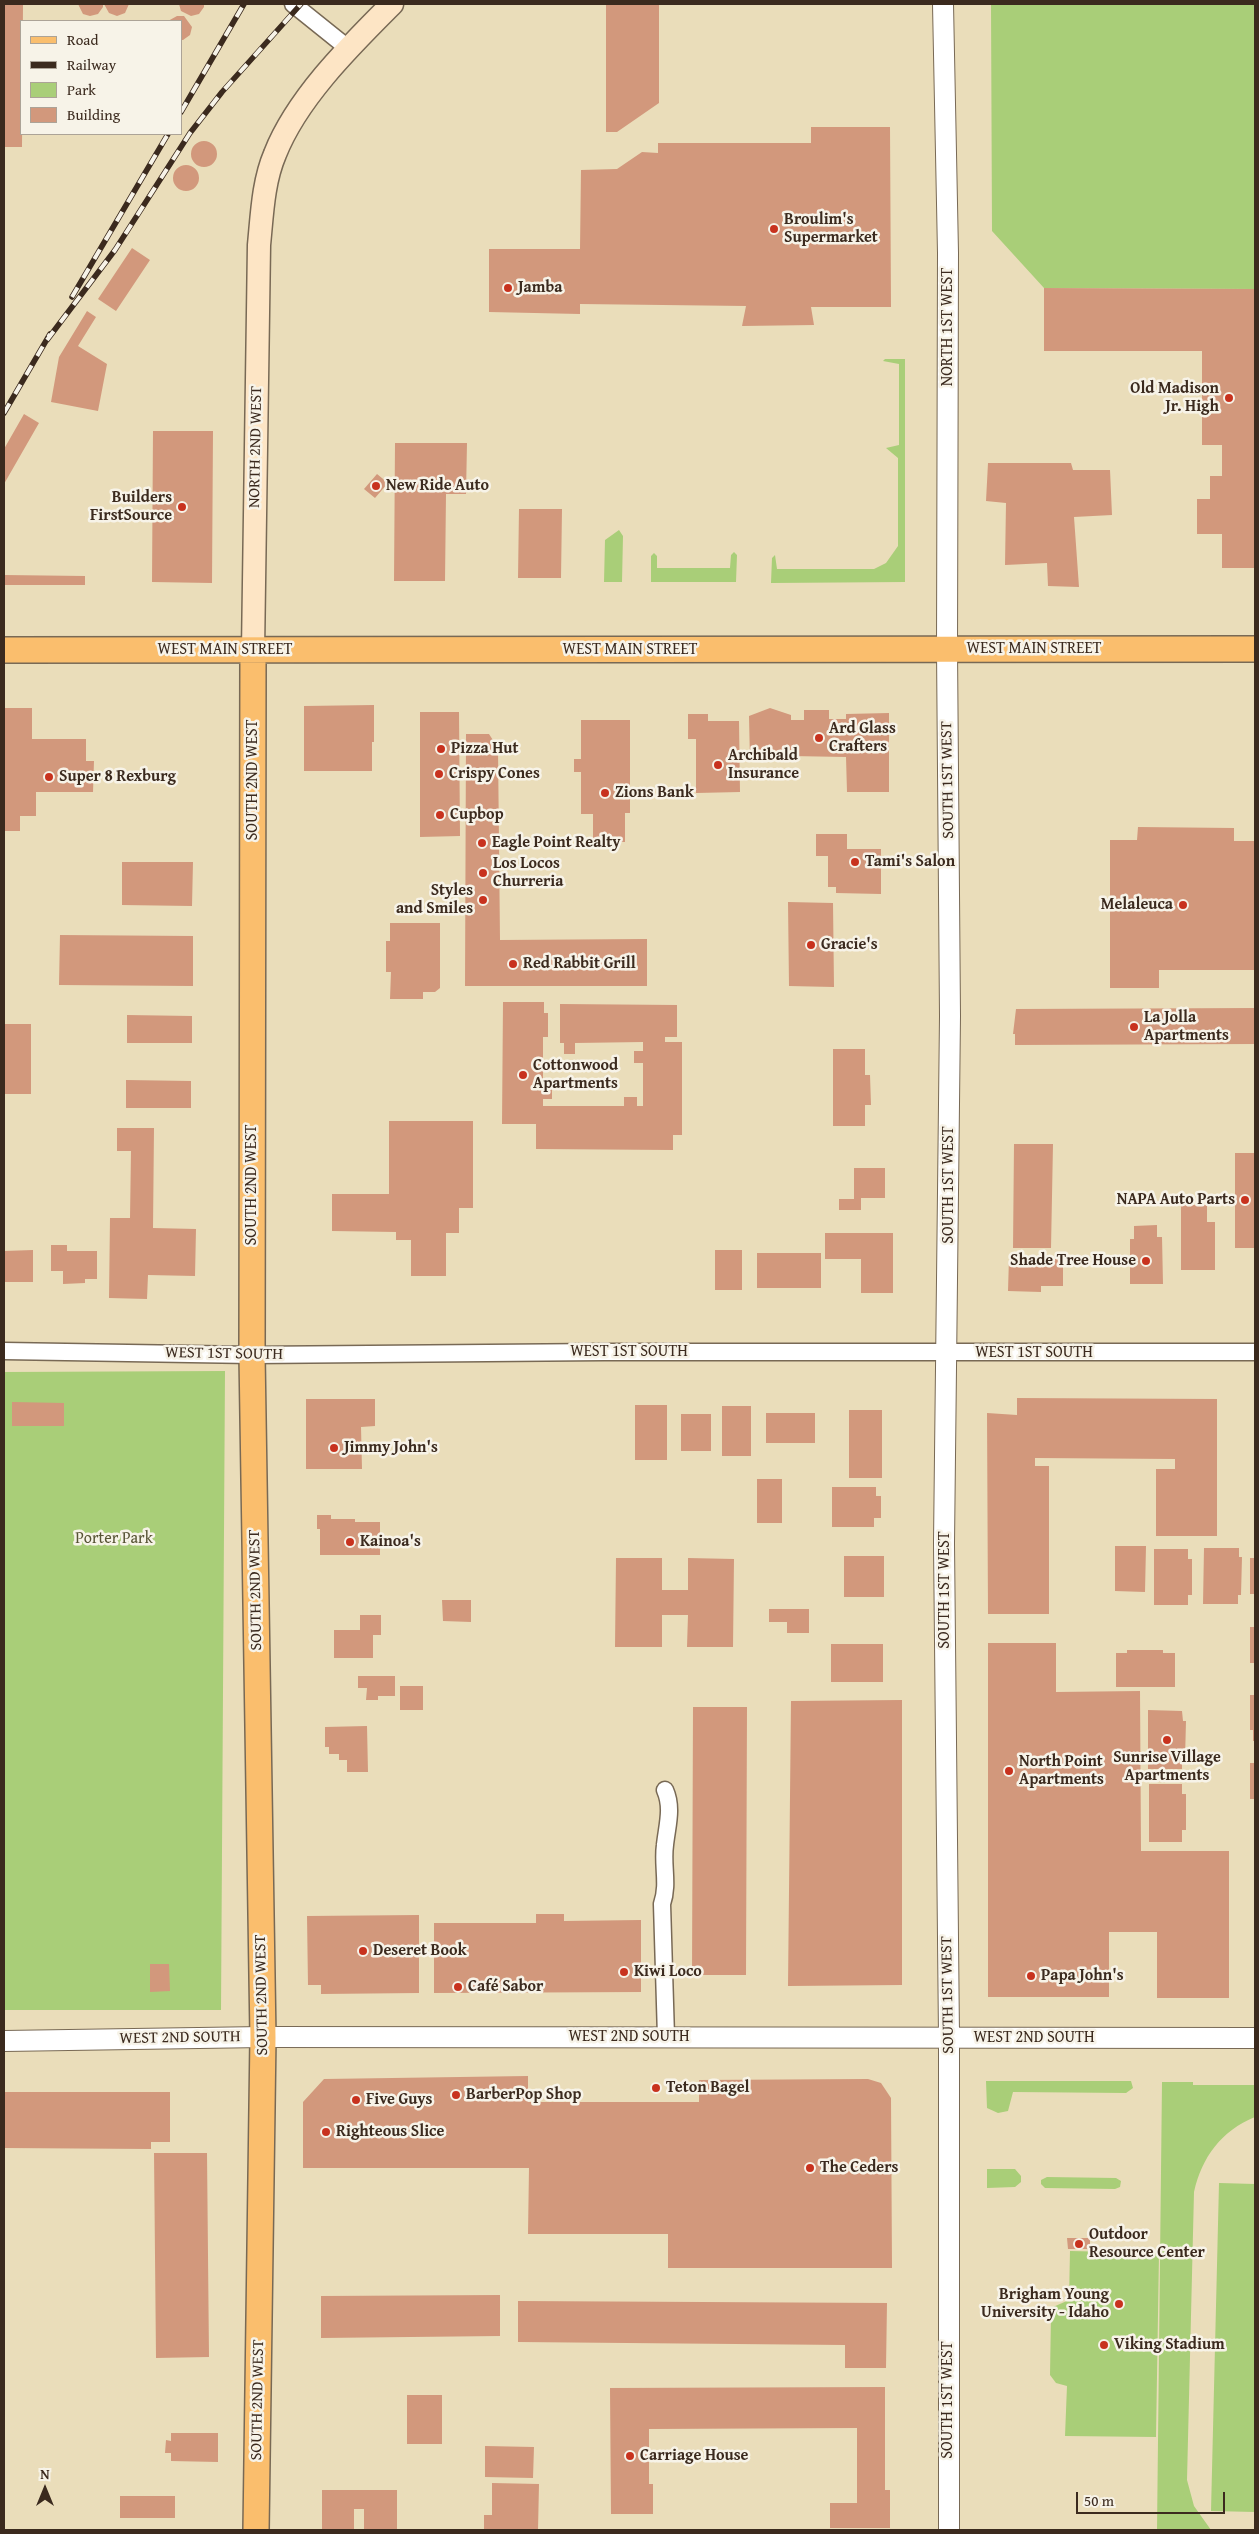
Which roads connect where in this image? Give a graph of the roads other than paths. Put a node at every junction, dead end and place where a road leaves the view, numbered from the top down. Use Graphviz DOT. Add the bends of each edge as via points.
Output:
graph roads {
  1 [pos="293,4"];
  2 [pos="392,4"];
  3 [pos="943,4"];
  4 [pos="349,49"];
  5 [pos="947,649"];
  6 [pos="1255,649"];
  7 [pos="4,650"];
  8 [pos="253,650"];
  9 [pos="4,1351"];
  10 [pos="1255,1352"];
  11 [pos="948,1353"];
  12 [pos="252,1355"];
  13 [pos="665,1790"];
  14 [pos="262,2037"];
  15 [pos="666,2037"];
  16 [pos="948,2037"];
  17 [pos="1255,2038"];
  18 [pos="4,2041"];
  19 [pos="256,2530"];
  20 [pos="949,2530"];
  1 -- 4 [label="street"];
  2 -- 4 [label="main road, NORTH 2ND WEST"];
  3 -- 5 [label="street, NORTH 1ST WEST" via="948,253"];
  4 -- 8 [label="main road, NORTH 2ND WEST" via="305,103 274,155 266,183 259,245"];
  5 -- 6 [label="main road, WEST MAIN STREET"];
  5 -- 8 [label="main road, WEST MAIN STREET"];
  5 -- 11 [label="street, SOUTH 1ST WEST"];
  7 -- 8 [label="main road, WEST MAIN STREET"];
  8 -- 12 [label="main road, SOUTH 2ND WEST"];
  9 -- 12 [label="street, WEST 1ST SOUTH"];
  10 -- 11 [label="street, WEST 1ST SOUTH"];
  11 -- 12 [label="street, WEST 1ST SOUTH"];
  11 -- 16 [label="street, SOUTH 1ST WEST" via="944,1563"];
  12 -- 14 [label="main road, SOUTH 2ND WEST"];
  13 -- 15 [label="street" via="668,1831 665,1844 666,1893 662,1904"];
  14 -- 15 [label="street, WEST 2ND SOUTH"];
  14 -- 18 [label="street, WEST 2ND SOUTH"];
  14 -- 19 [label="main road, SOUTH 2ND WEST"];
  15 -- 16 [label="street, WEST 2ND SOUTH"];
  16 -- 17 [label="street, WEST 2ND SOUTH"];
  16 -- 20 [label="street, SOUTH 1ST WEST"];
}
